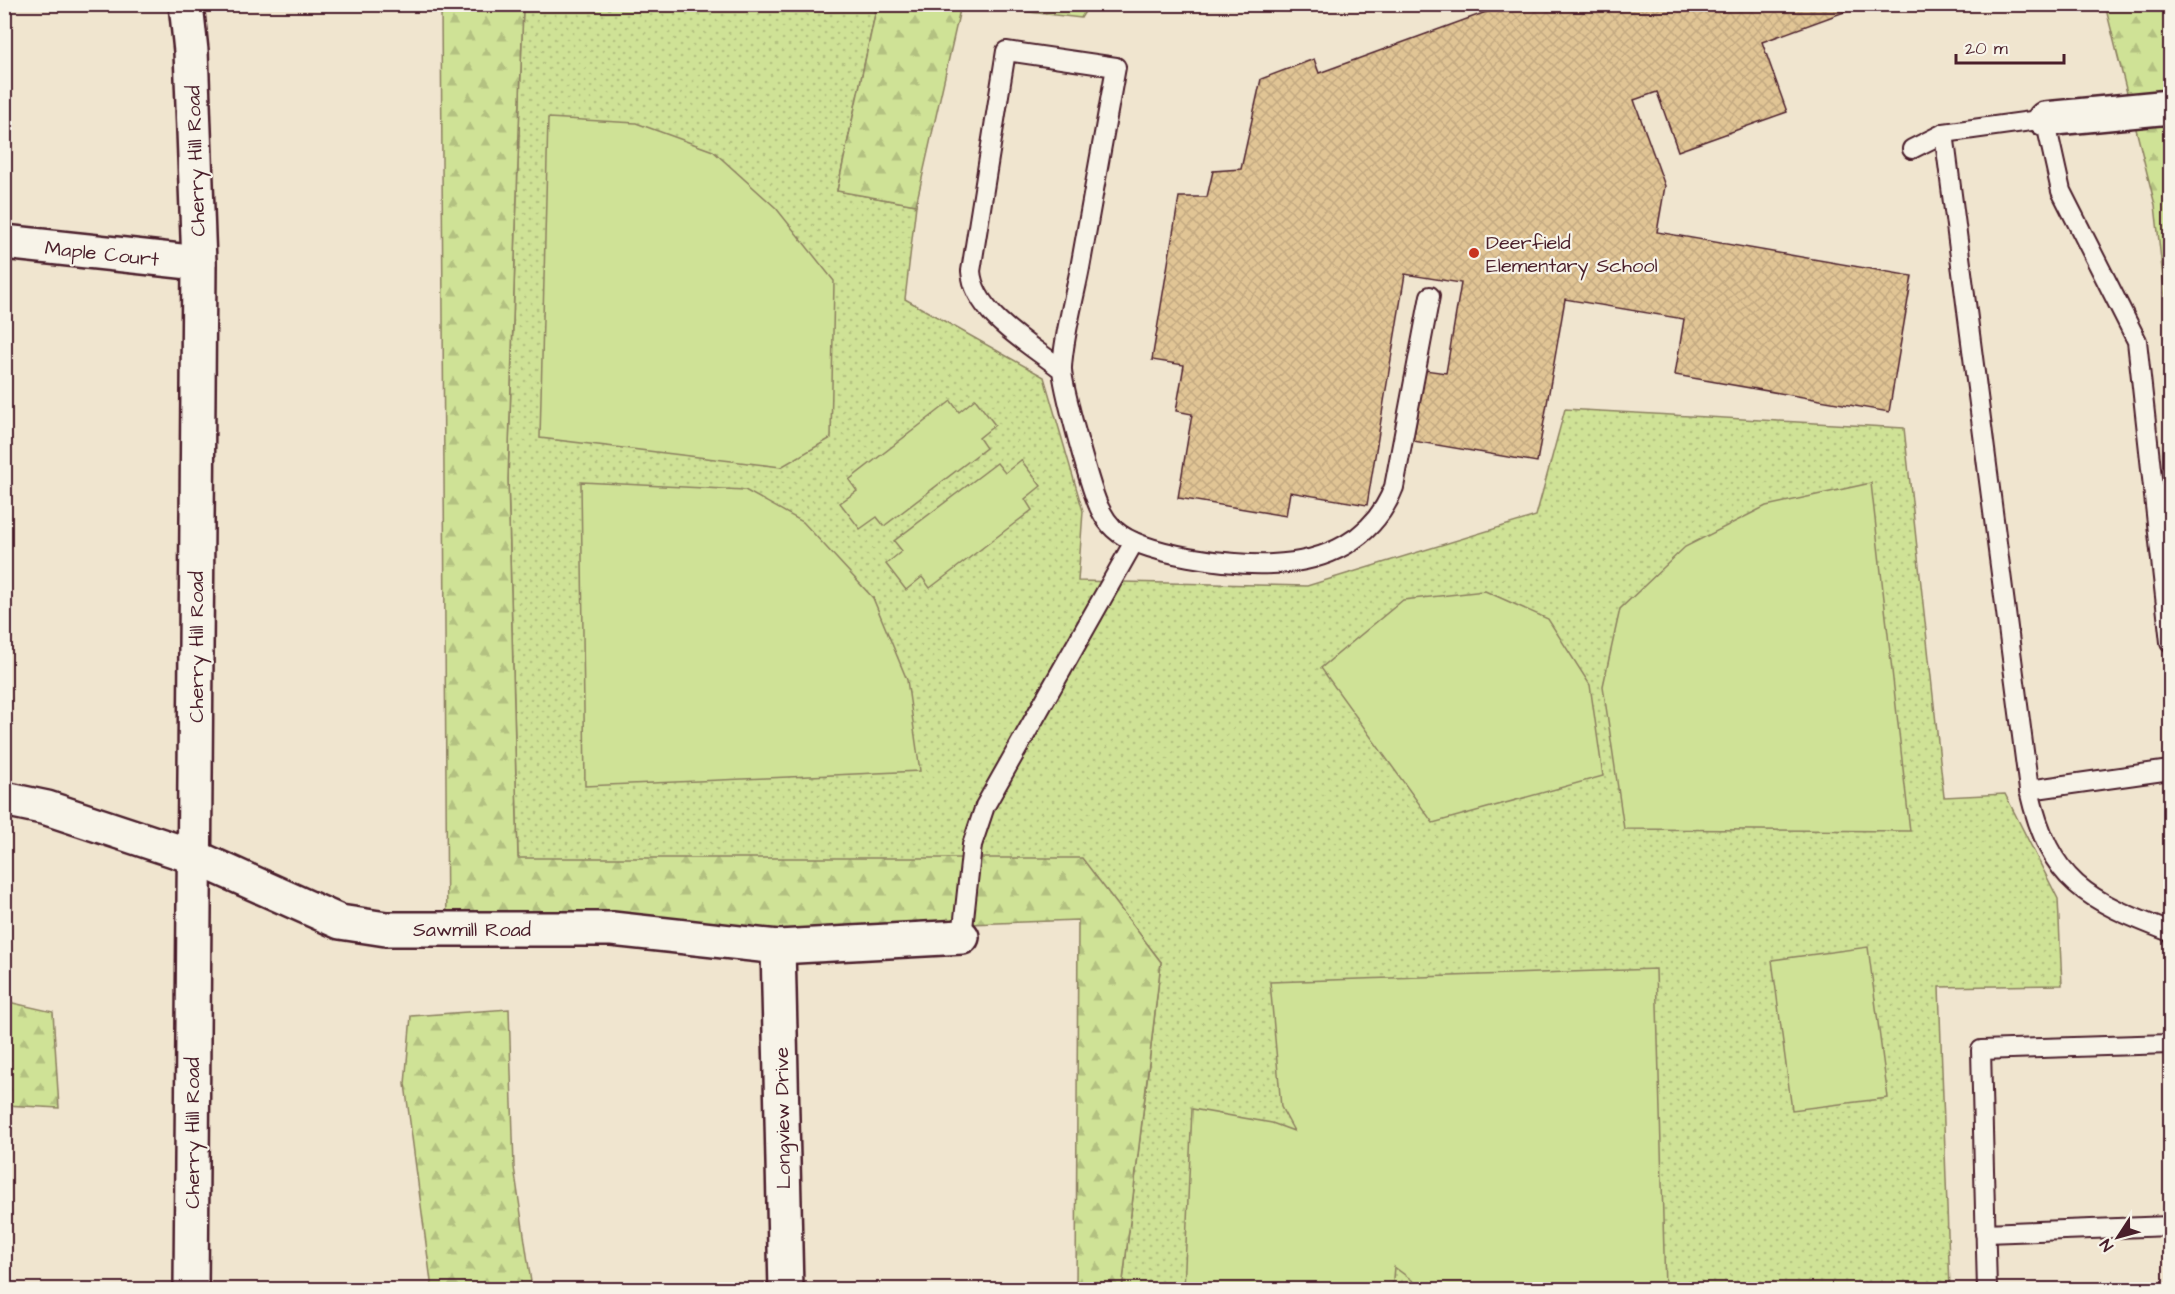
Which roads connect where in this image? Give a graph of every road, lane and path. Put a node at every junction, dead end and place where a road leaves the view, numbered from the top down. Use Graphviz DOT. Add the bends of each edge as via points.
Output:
graph roads {
  1 [pos="186,4"];
  2 [pos="2170,107"];
  3 [pos="2045,119"];
  4 [pos="1944,133"];
  5 [pos="1912,149"];
  6 [pos="4,243"];
  7 [pos="199,263"];
  8 [pos="1430,296"];
  9 [pos="1061,369"];
  10 [pos="1134,542"];
  11 [pos="2170,642"];
  12 [pos="2170,770"];
  13 [pos="2029,790"];
  14 [pos="4,799"];
  15 [pos="195,857"];
  16 [pos="2170,932"];
  17 [pos="962,937"];
  18 [pos="778,947"];
  19 [pos="2170,1044"];
  20 [pos="2170,1226"];
  21 [pos="1986,1233"];
  22 [pos="191,1290"];
  23 [pos="786,1290"];
  24 [pos="1987,1290"];
  1 -- 7 [label="street, Cherry Hill Road"];
  2 -- 3 [label="street"];
  3 -- 4 [label="lane"];
  3 -- 11 [label="lane" via="2061,191 2137,341"];
  4 -- 5 [label="lane"];
  4 -- 13 [label="lane"];
  6 -- 7 [label="street, Maple Court"];
  7 -- 15 [label="street, Cherry Hill Road"];
  8 -- 10 [label="lane" via="1394,487 1386,509 1368,529 1325,554 1300,562 1270,564 1155,550"];
  9 -- 9 [label="lane" via="1116,67 1006,51 972,284 987,310"];
  9 -- 10 [label="lane" via="1091,486 1101,510 1114,529"];
  10 -- 17 [label="lane" via="985,806 972,845"];
  12 -- 13 [label="lane"];
  13 -- 16 [label="lane" via="2036,820 2056,861 2077,886 2101,903"];
  14 -- 15 [label="street, Sawmill Road" via="47,808"];
  15 -- 18 [label="street, Sawmill Road" via="340,922 386,929 612,929"];
  15 -- 22 [label="street, Cherry Hill Road"];
  17 -- 18 [label="street, Sawmill Road"];
  18 -- 23 [label="street, Longview Drive"];
  19 -- 21 [label="lane" via="1981,1050"];
  20 -- 21 [label="lane"];
  21 -- 24 [label="lane"];
}
